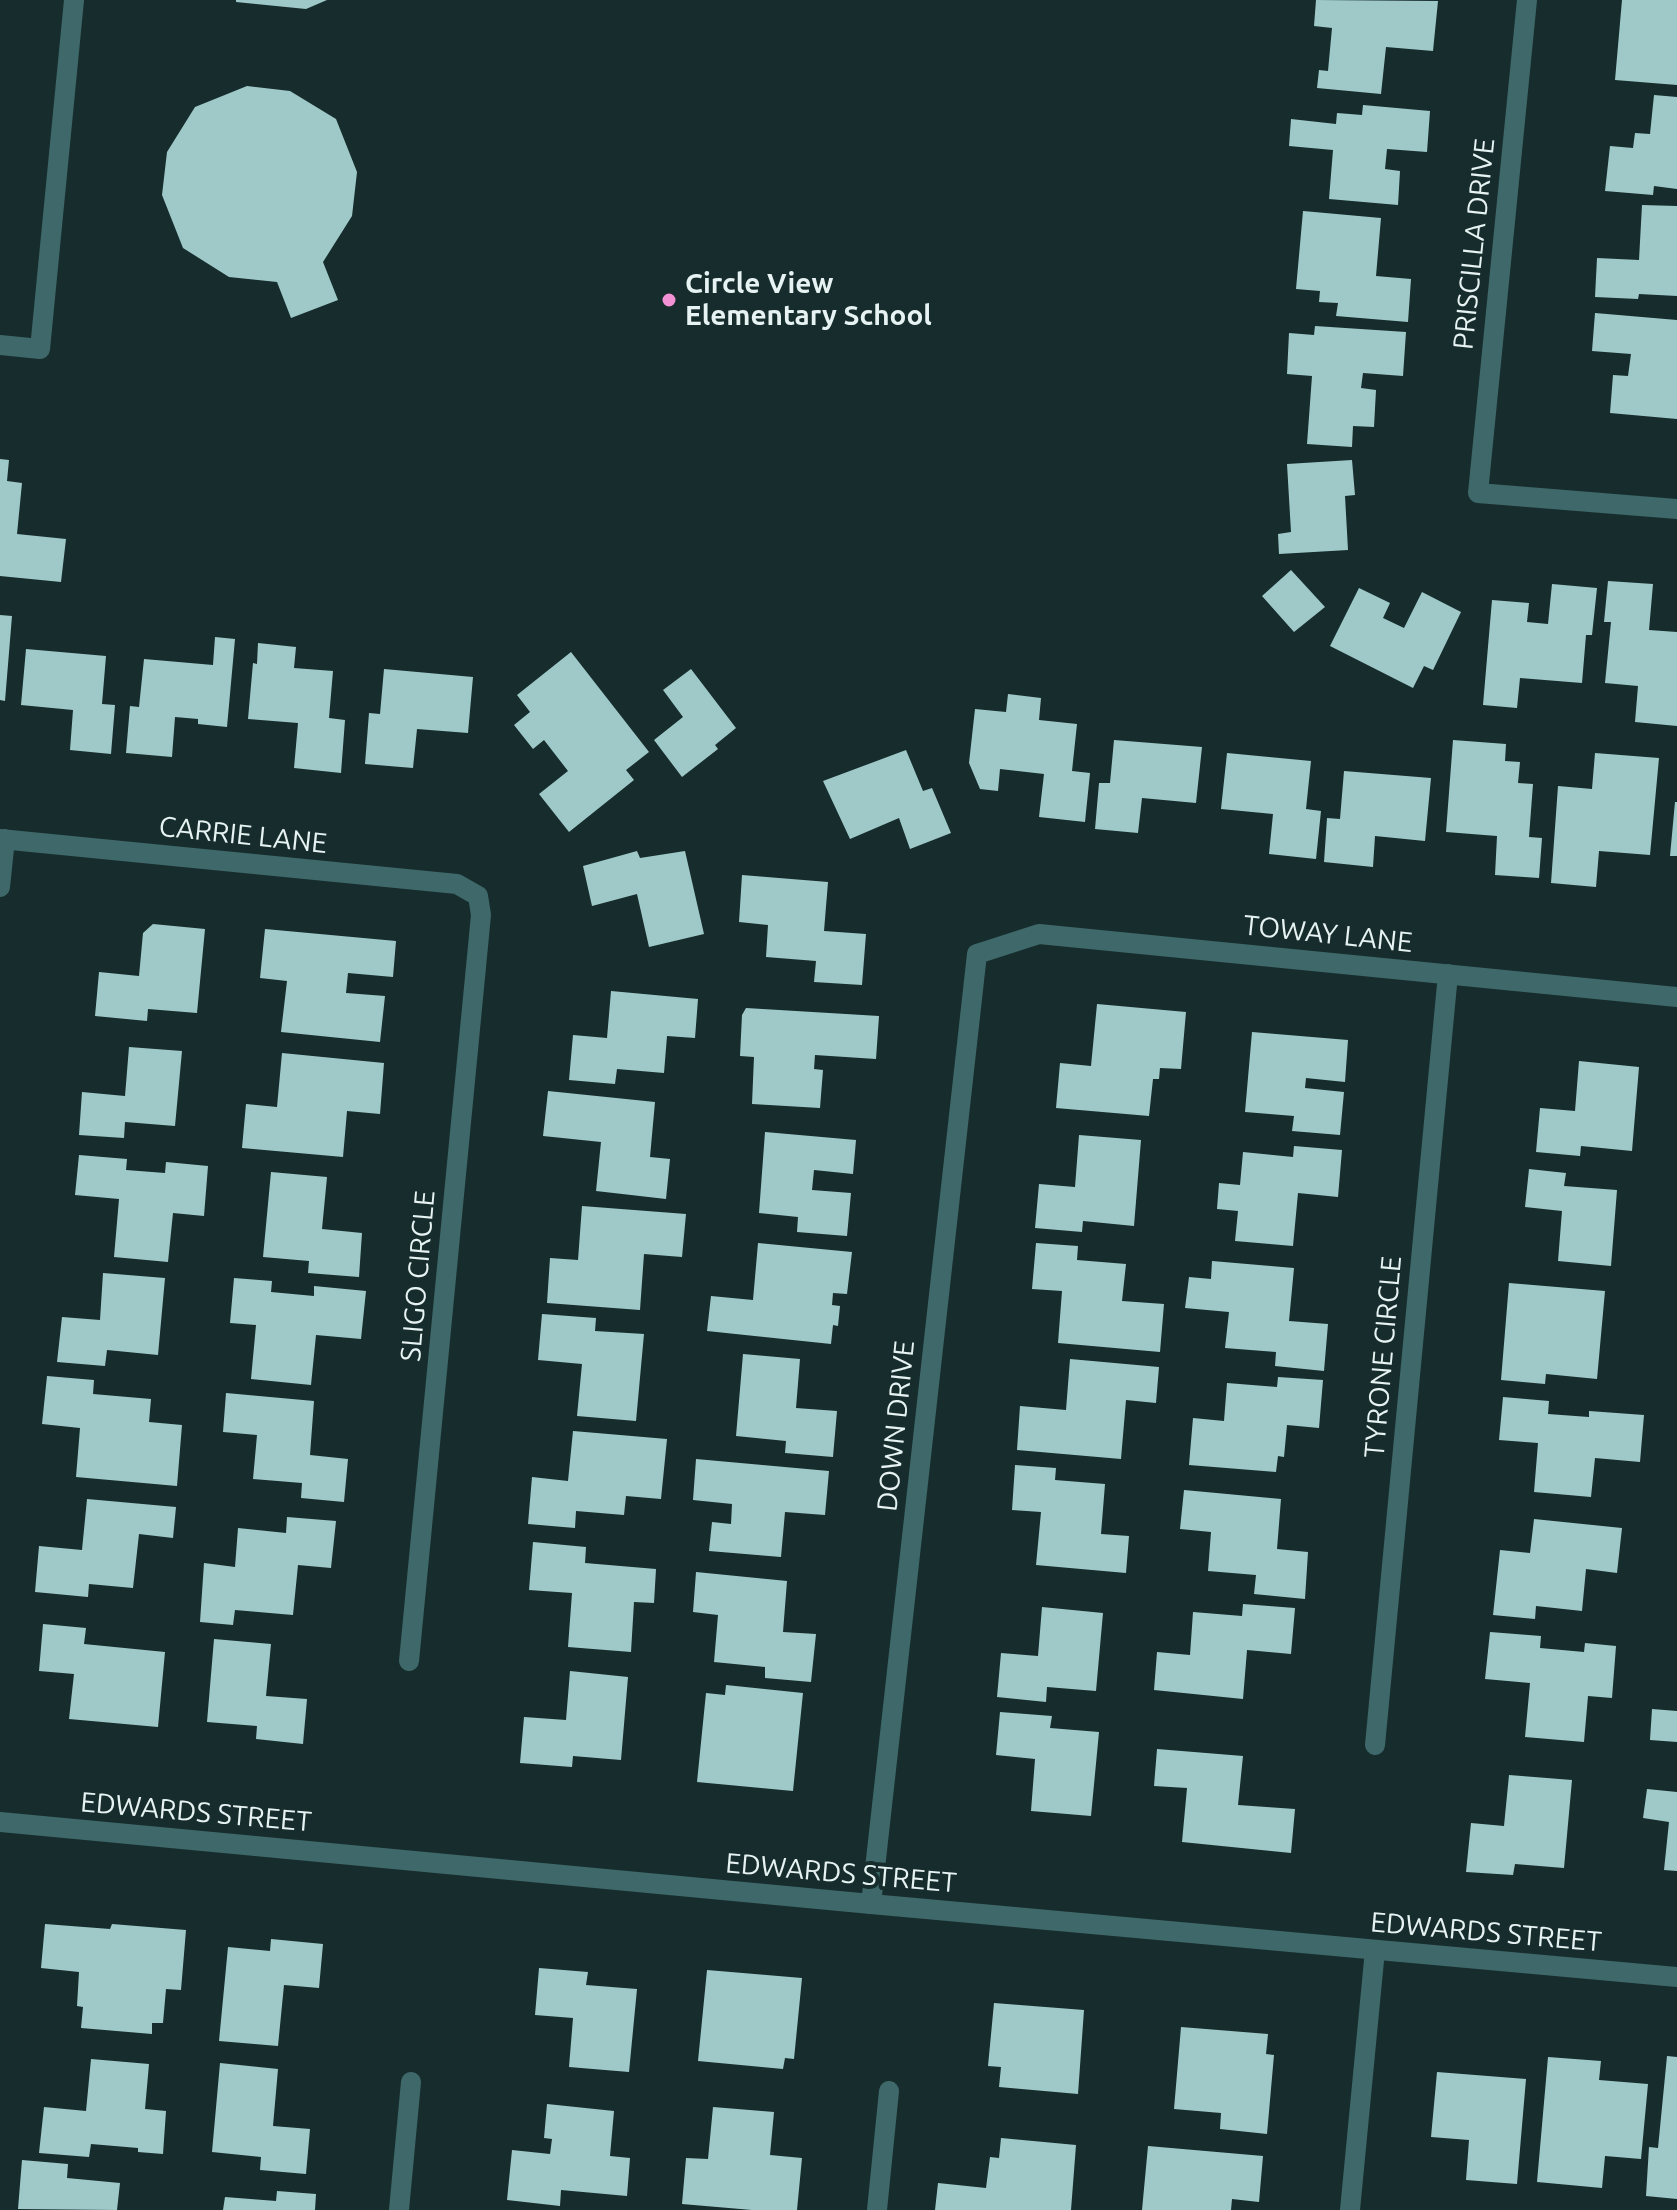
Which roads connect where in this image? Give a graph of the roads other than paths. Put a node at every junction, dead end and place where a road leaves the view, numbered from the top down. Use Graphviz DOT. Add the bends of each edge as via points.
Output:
graph roads {
  1 [pos="74,0"];
  2 [pos="1527,0"];
  3 [pos="0,345"];
  4 [pos="1677,509"];
  5 [pos="2,839"];
  6 [pos="0,887"];
  7 [pos="478,896"];
  8 [pos="977,954"];
  9 [pos="1448,974"];
  10 [pos="1677,997"];
  11 [pos="409,1661"];
  12 [pos="1375,1745"];
  13 [pos="0,1822"];
  14 [pos="871,1904"];
  15 [pos="1375,1950"];
  16 [pos="1677,1977"];
  17 [pos="411,2082"];
  18 [pos="889,2091"];
  19 [pos="399,2210"];
  20 [pos="877,2210"];
  21 [pos="1350,2210"];
  1 -- 3 [label="street" via="40,349"];
  2 -- 4 [label="street, PRISCILLA DRIVE" via="1478,493"];
  5 -- 6 [label="street"];
  5 -- 7 [label="street, CARRIE LANE" via="457,884"];
  7 -- 11 [label="street, SLIGO CIRCLE" via="481,915"];
  8 -- 9 [label="street, TOWAY LANE" via="1039,934"];
  8 -- 14 [label="street, DOWN DRIVE"];
  9 -- 10 [label="street, TOWAY LANE"];
  9 -- 12 [label="street, TYRONE CIRCLE"];
  13 -- 14 [label="street, EDWARDS STREET"];
  14 -- 15 [label="street, EDWARDS STREET"];
  15 -- 16 [label="street, EDWARDS STREET"];
  15 -- 21 [label="street"];
  17 -- 19 [label="street"];
  18 -- 20 [label="street"];
}
